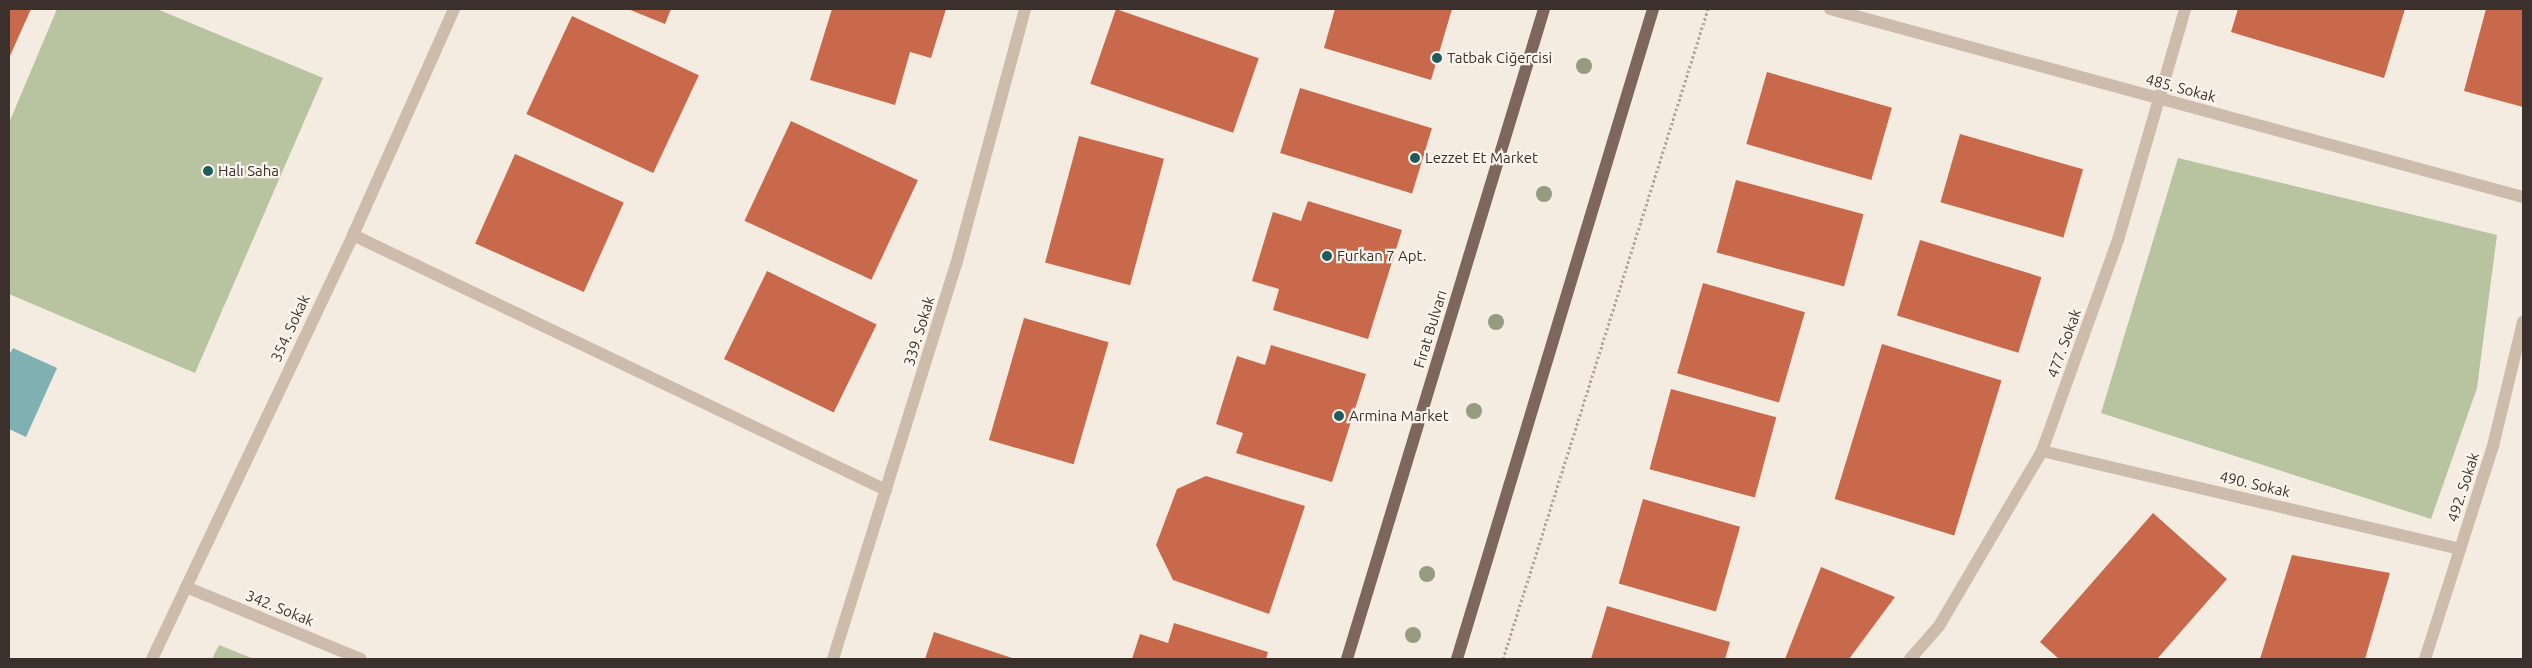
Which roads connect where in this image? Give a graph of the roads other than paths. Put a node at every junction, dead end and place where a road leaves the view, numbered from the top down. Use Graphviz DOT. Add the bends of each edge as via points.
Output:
graph roads {
  1 [pos="454,9"];
  2 [pos="1025,9"];
  3 [pos="1544,9"];
  4 [pos="1653,9"];
  5 [pos="1830,9"];
  6 [pos="2185,9"];
  7 [pos="2160,99"];
  8 [pos="2523,197"];
  9 [pos="353,234"];
  10 [pos="2523,322"];
  11 [pos="2042,451"];
  12 [pos="886,490"];
  13 [pos="2460,549"];
  14 [pos="186,587"];
  15 [pos="2429,656"];
  16 [pos="152,659"];
  17 [pos="361,659"];
  18 [pos="832,659"];
  19 [pos="1347,659"];
  20 [pos="1457,659"];
  21 [pos="1910,659"];
  1 -- 9 [label="street, 354. Sokak"];
  2 -- 12 [label="street, 339. Sokak" via="956,265"];
  3 -- 19 [label="main road, Fırat Bulvarı"];
  4 -- 20 [label="main road"];
  5 -- 7 [label="street, 485. Sokak"];
  6 -- 7 [label="street, 477. Sokak"];
  7 -- 8 [label="street, 485. Sokak"];
  7 -- 11 [label="street, 477. Sokak" via="2118,240"];
  9 -- 12 [label="street"];
  9 -- 14 [label="street, 354. Sokak"];
  10 -- 13 [label="street, 492. Sokak" via="2493,446"];
  11 -- 13 [label="street, 490. Sokak"];
  11 -- 21 [label="street, 477. Sokak" via="1939,626"];
  12 -- 18 [label="street, 339. Sokak"];
  13 -- 15 [label="street, 492. Sokak"];
  14 -- 16 [label="street, 354. Sokak"];
  14 -- 17 [label="street, 342. Sokak"];
}
